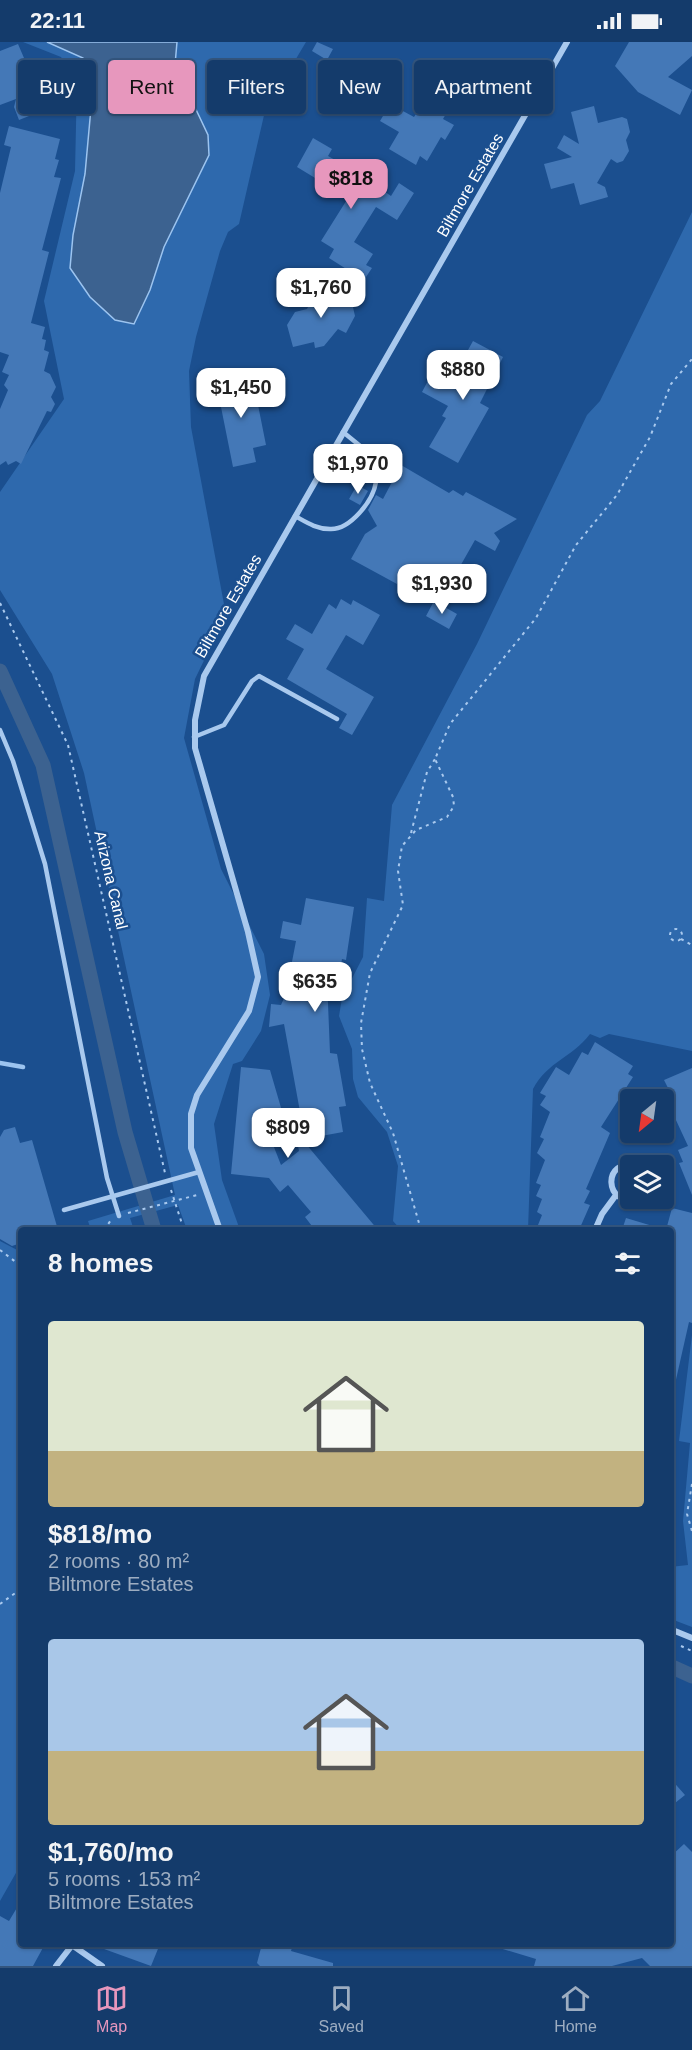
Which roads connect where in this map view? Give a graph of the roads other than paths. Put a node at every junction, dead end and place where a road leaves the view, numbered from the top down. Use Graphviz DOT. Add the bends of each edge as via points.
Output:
graph roads {
  1 [pos="567,42"];
  2 [pos="343,432"];
  3 [pos="295,516"];
  4 [pos="337,719"];
  5 [pos="0,730"];
  6 [pos="194,737"];
  7 [pos="620,1166"];
  8 [pos="199,1173"];
  9 [pos="616,1195"];
  10 [pos="114,1197"];
  11 [pos="620,1197"];
  12 [pos="64,1210"];
  13 [pos="119,1216"];
  14 [pos="219,1227"];
  15 [pos="596,1227"];
  16 [pos="674,1631"];
  17 [pos="692,1638"];
  18 [pos="71,1947"];
  19 [pos="76,1947"];
  20 [pos="56,1966"];
  21 [pos="102,1966"];
  1 -- 2 [label="street, Biltmore Estates"];
  2 -- 3 [label="street, Biltmore Estates"];
  2 -- 3 [label="lane" via="375,458 376,484 360,514 331,530 315,527"];
  3 -- 6 [label="street, Biltmore Estates" via="204,676"];
  4 -- 6 [label="lane" via="259,676 224,725"];
  5 -- 10 [label="lane" via="45,864"];
  6 -- 8 [label="street, Biltmore Estates" via="258,977 249,1011 193,1104 190,1138"];
  7 -- 9 [label="street" via="612,1175 611,1186"];
  8 -- 10 [label="lane"];
  8 -- 14 [label="street, Biltmore Estates"];
  9 -- 11 [label="street"];
  9 -- 15 [label="street"];
  10 -- 12 [label="lane"];
  10 -- 13 [label="lane"];
  16 -- 17 [label="street"];
  18 -- 20 [label="street"];
  19 -- 21 [label="street"];
}
